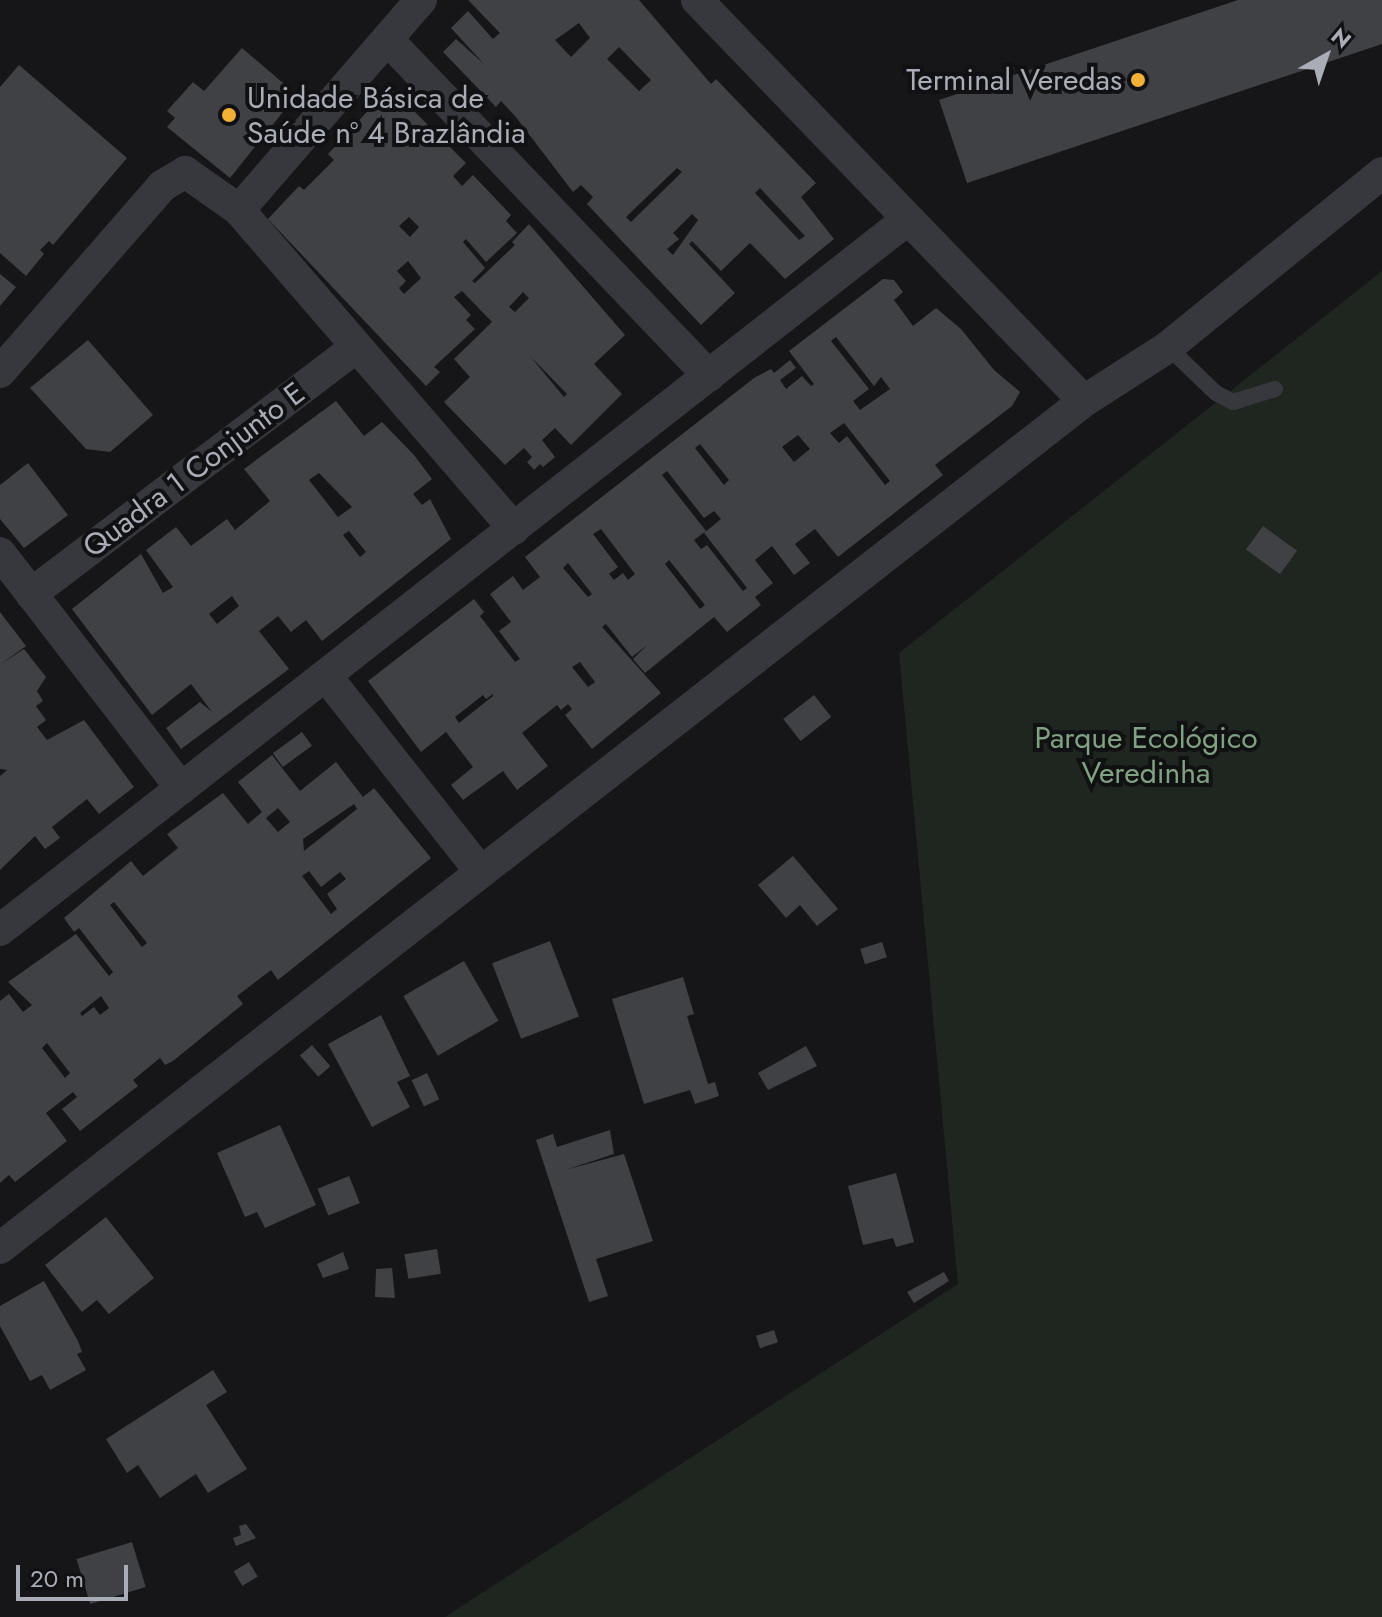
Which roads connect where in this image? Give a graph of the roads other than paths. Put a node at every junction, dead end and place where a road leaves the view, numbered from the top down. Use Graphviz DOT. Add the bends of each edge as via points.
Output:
graph roads {
  1 [pos="421,0"];
  2 [pos="697,0"];
  3 [pos="387,39"];
  4 [pos="1382,173"];
  5 [pos="239,210"];
  6 [pos="908,219"];
  7 [pos="356,347"];
  8 [pos="1168,347"];
  9 [pos="0,372"];
  10 [pos="709,376"];
  11 [pos="1275,389"];
  12 [pos="1084,401"];
  13 [pos="514,529"];
  14 [pos="0,553"];
  15 [pos="31,594"];
  16 [pos="326,676"];
  17 [pos="181,788"];
  18 [pos="481,872"];
  19 [pos="0,930"];
  20 [pos="0,1248"];
  1 -- 3 [label="street"];
  2 -- 6 [label="street"];
  3 -- 5 [label="street"];
  3 -- 10 [label="street"];
  4 -- 8 [label="street"];
  5 -- 7 [label="street"];
  5 -- 9 [label="street" via="185,172 162,186"];
  6 -- 10 [label="street"];
  6 -- 12 [label="street"];
  7 -- 13 [label="street"];
  7 -- 15 [label="street, Quadra 1 Conjunto E"];
  8 -- 11 [label="lane" via="1216,393 1233,402"];
  8 -- 12 [label="street"];
  10 -- 13 [label="street"];
  12 -- 18 [label="street"];
  13 -- 16 [label="street"];
  14 -- 15 [label="street"];
  15 -- 17 [label="street"];
  16 -- 17 [label="street"];
  16 -- 18 [label="street"];
  17 -- 19 [label="street"];
  18 -- 20 [label="street"];
}
